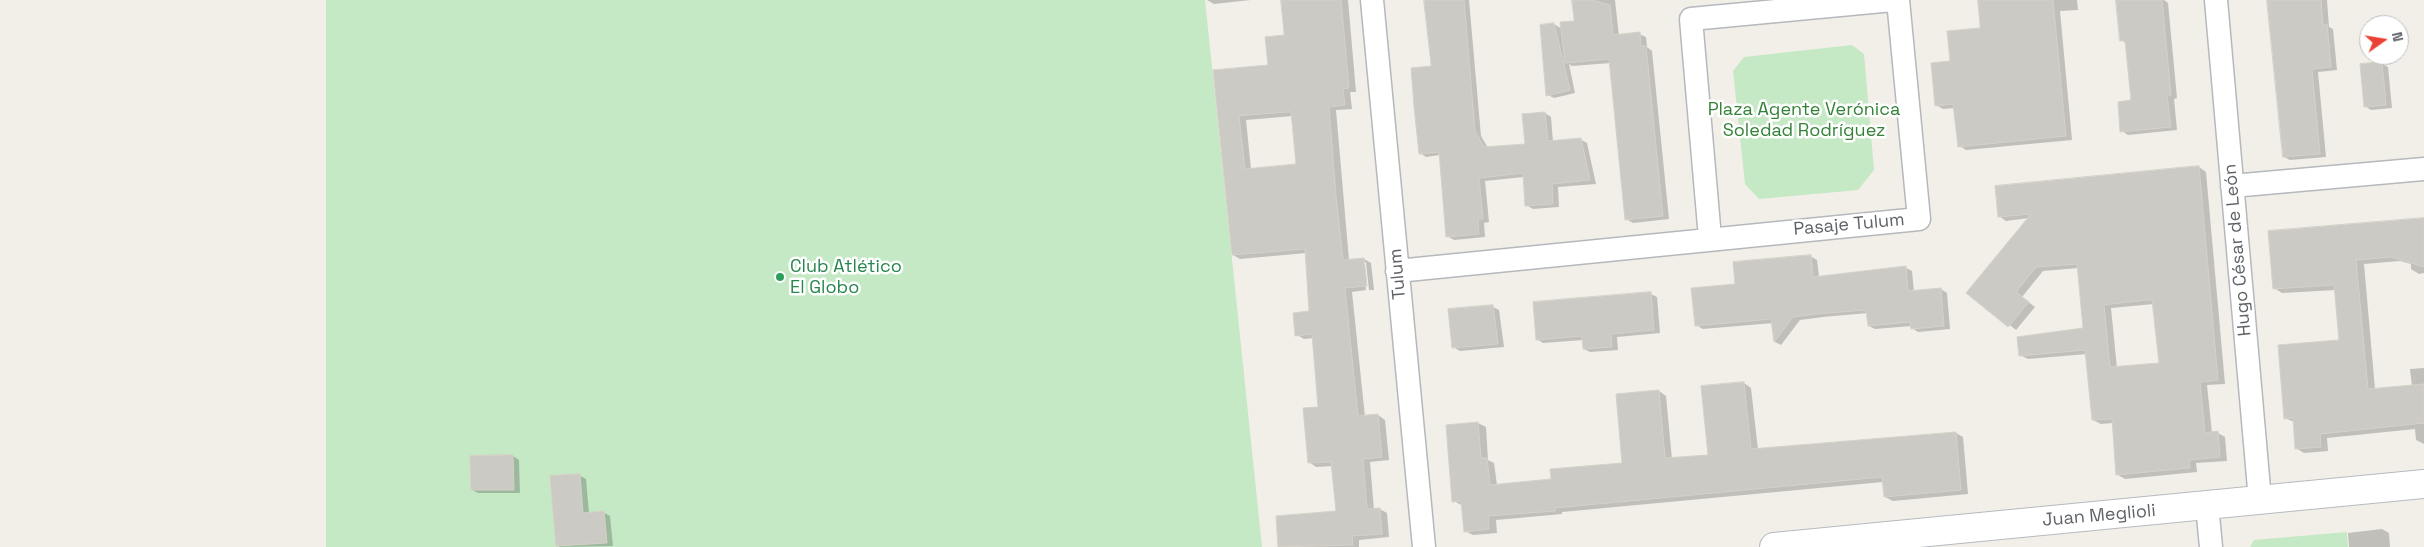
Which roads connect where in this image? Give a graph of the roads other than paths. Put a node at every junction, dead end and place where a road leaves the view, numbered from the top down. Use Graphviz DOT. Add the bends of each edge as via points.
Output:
graph roads {
  1 [pos="1372,0"];
  2 [pos="1893,0"];
  3 [pos="1898,0"];
  4 [pos="2216,0"];
  5 [pos="2424,169"];
  6 [pos="2232,186"];
  7 [pos="1710,238"];
  8 [pos="1398,271"];
  9 [pos="2424,484"];
  10 [pos="2260,500"];
  11 [pos="2207,506"];
  12 [pos="1946,539"];
  13 [pos="1424,547"];
  14 [pos="1774,547"];
  15 [pos="2211,547"];
  1 -- 8 [label="street, Tulum"];
  2 -- 7 [label="street" via="1691,19"];
  3 -- 7 [label="street, Pasaje Tulum" via="1919,219"];
  4 -- 6 [label="street, Hugo César de León"];
  5 -- 6 [label="street"];
  6 -- 10 [label="street, Hugo César de León"];
  7 -- 8 [label="street, Pasaje Tulum"];
  8 -- 13 [label="street, Tulum"];
  9 -- 10 [label="main road, Juan Meglioli"];
  10 -- 11 [label="main road, Juan Meglioli"];
  11 -- 12 [label="main road, Juan Meglioli"];
  11 -- 15 [label="street"];
  12 -- 14 [label="main road, Juan Meglioli"];
}
